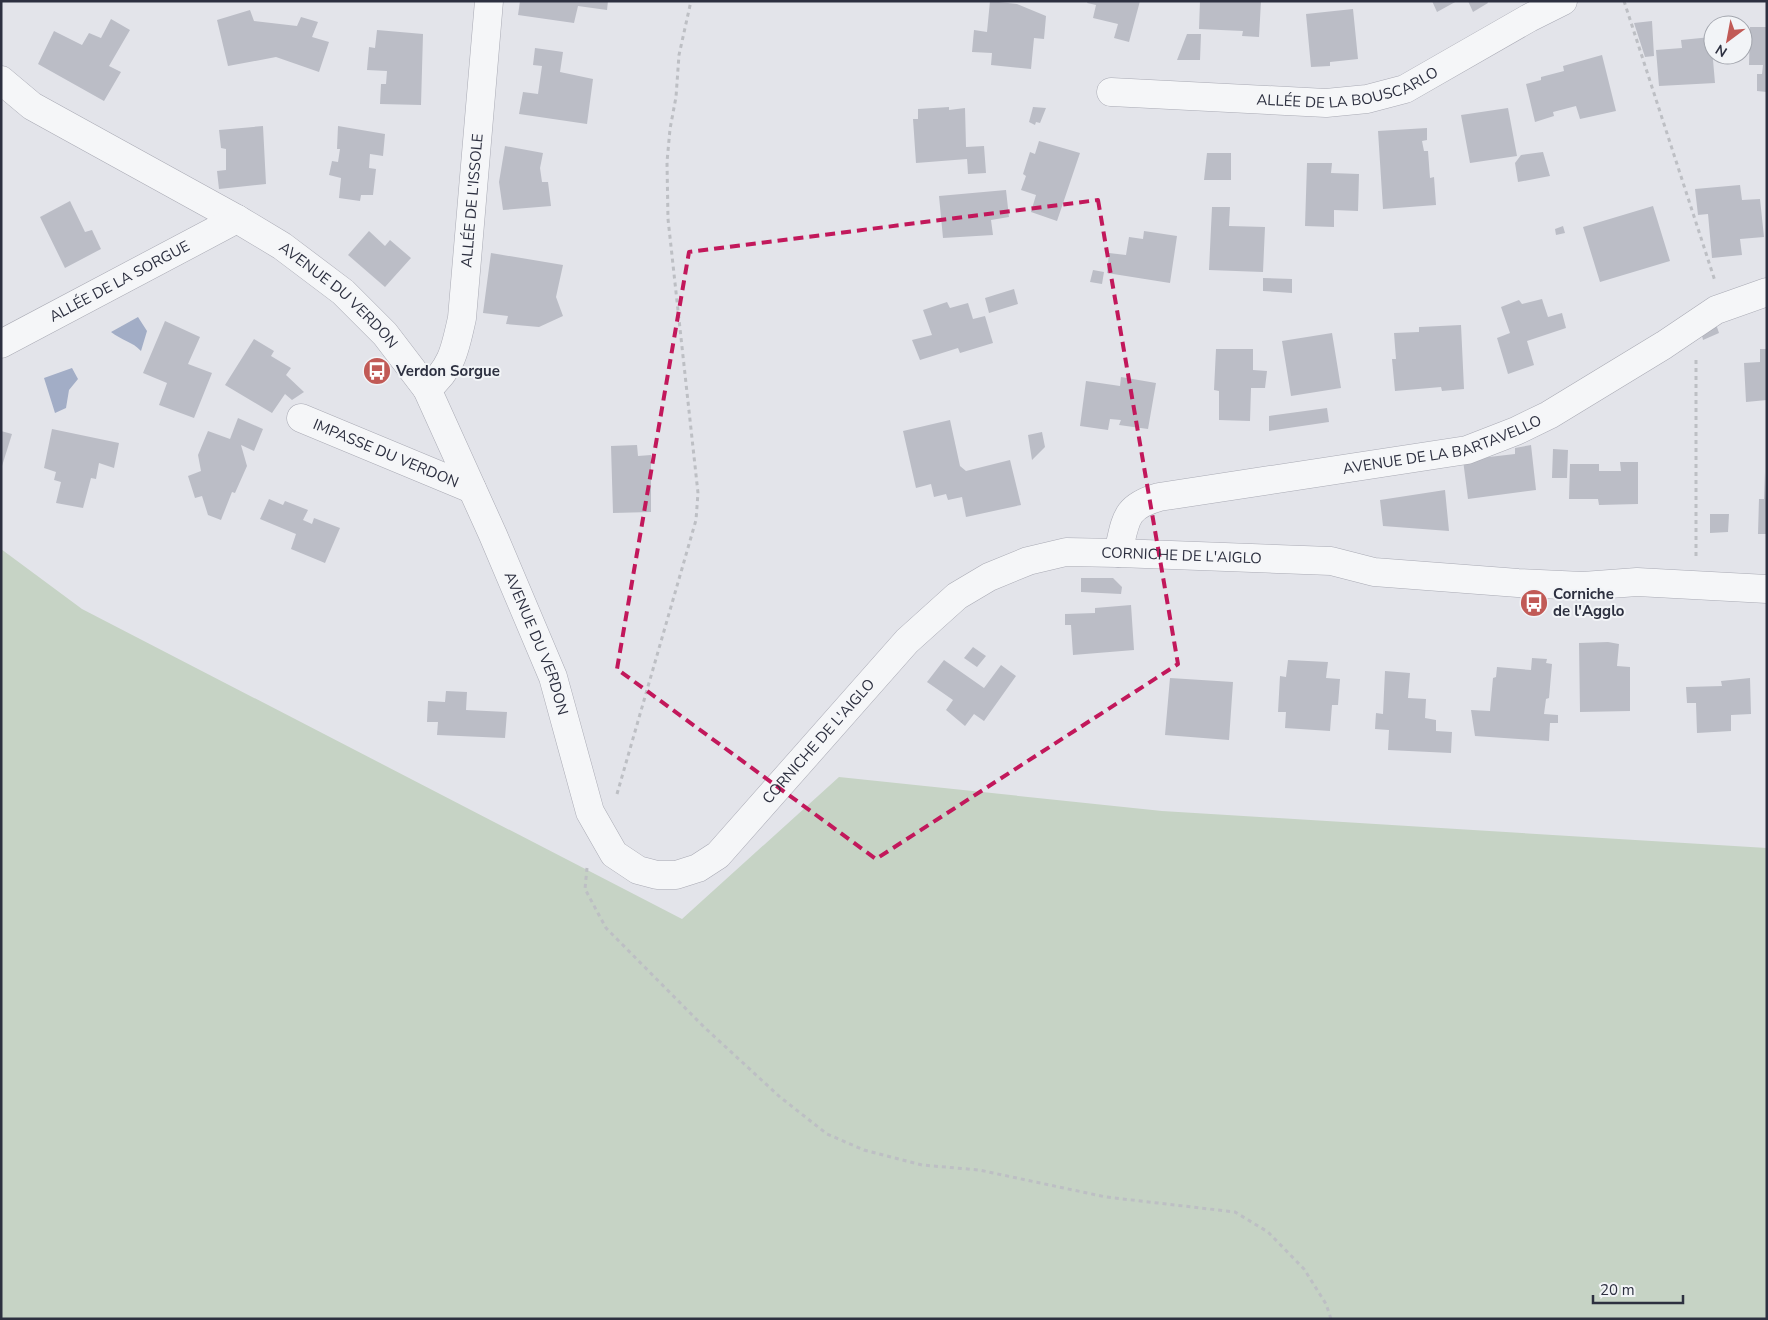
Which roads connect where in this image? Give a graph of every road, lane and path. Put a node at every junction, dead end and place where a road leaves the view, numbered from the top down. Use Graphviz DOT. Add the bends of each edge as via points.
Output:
graph roads {
  1 [pos="489,1"];
  2 [pos="691,1"];
  3 [pos="1563,1"];
  4 [pos="1624,1"];
  5 [pos="1,80"];
  6 [pos="1111,92"];
  7 [pos="237,219"];
  8 [pos="1767,292"];
  9 [pos="1724,308"];
  10 [pos="1696,324"];
  11 [pos="1,344"];
  12 [pos="427,389"];
  13 [pos="301,418"];
  14 [pos="472,489"];
  15 [pos="1118,553"];
  16 [pos="1697,586"];
  17 [pos="1767,589"];
  18 [pos="604,838"];
  19 [pos="718,855"];
  20 [pos="1332,1319"];
  1 -- 12 [label="street, ALLÉE DE L'ISSOLE" via="462,318 454,356 441,377"];
  2 -- 18 [label="path" via="679,55 667,162 668,219 698,493 696,520"];
  3 -- 6 [label="street, ALLÉE DE LA BOUSCARLO" via="1405,89 1367,99 1326,103"];
  4 -- 9 [label="path"];
  5 -- 7 [label="street, AVENUE DU VERDON" via="32,106"];
  7 -- 11 [label="street, ALLÉE DE LA SORGUE"];
  7 -- 12 [label="street, AVENUE DU VERDON" via="282,246 342,292 385,334"];
  8 -- 9 [label="street, AVENUE DE LA BARTAVELLO"];
  9 -- 10 [label="street, AVENUE DE LA BARTAVELLO"];
  10 -- 15 [label="street, AVENUE DE LA BARTAVELLO" via="1549,415 1467,450 1141,502 1126,518"];
  10 -- 16 [label="path"];
  12 -- 14 [label="street, AVENUE DU VERDON"];
  13 -- 14 [label="street, IMPASSE DU VERDON"];
  14 -- 18 [label="street, AVENUE DU VERDON" via="553,677 590,812"];
  15 -- 16 [label="street, CORNICHE DE L'AIGLO" via="1331,561 1374,572 1518,583 1584,586 1637,582"];
  15 -- 19 [label="street, CORNICHE DE L'AIGLO" via="1066,552 1028,561 989,577 956,596 907,641"];
  16 -- 17 [label="street, CORNICHE DE L'AIGLO"];
  18 -- 19 [label="street, AVENUE DU VERDON" via="614,854 624,862 657,875 676,875 698,868"];
  18 -- 20 [label="path" via="588,858 585,889 606,928 711,1033 780,1097 828,1134 864,1150 922,1165 979,1170 1106,1197 1235,1212 1268,1232 1304,1269"];
}
